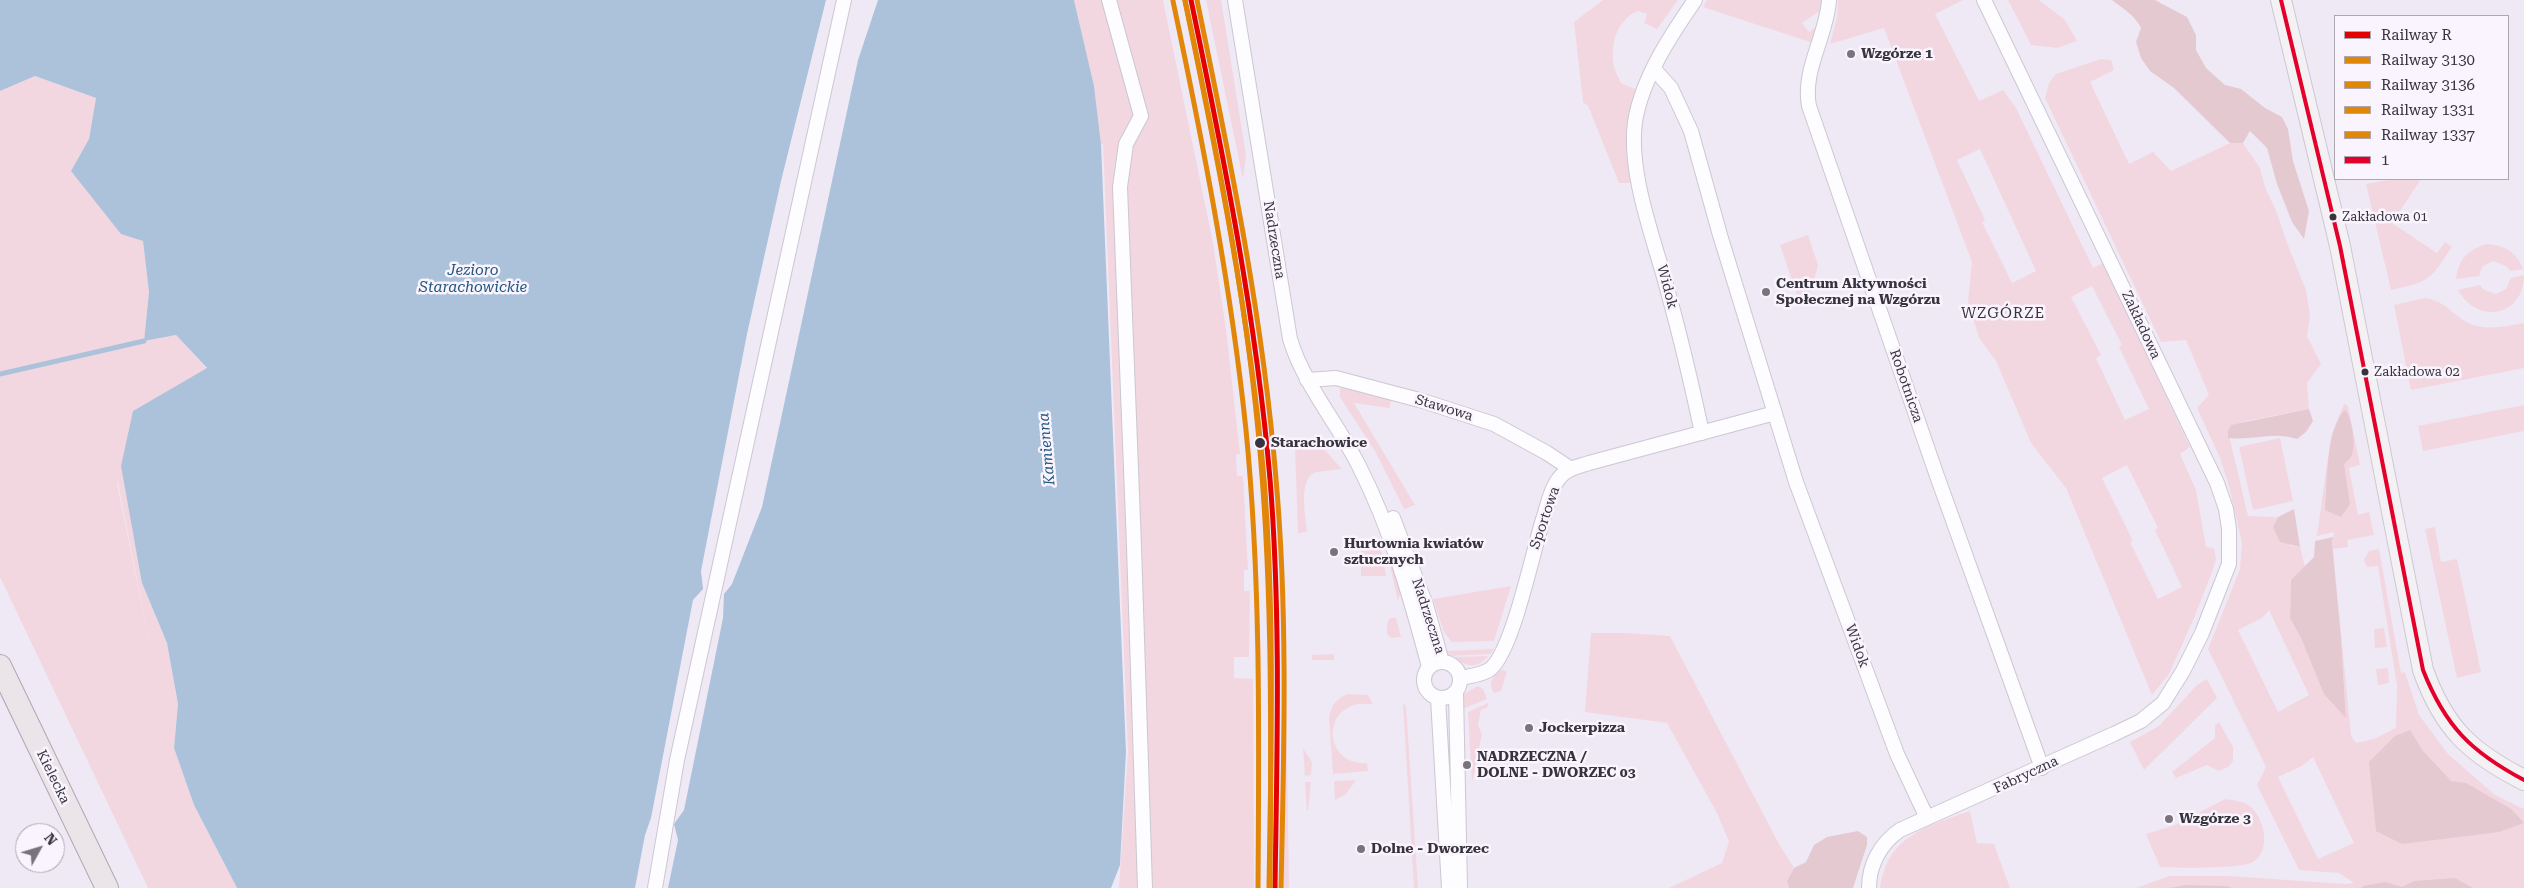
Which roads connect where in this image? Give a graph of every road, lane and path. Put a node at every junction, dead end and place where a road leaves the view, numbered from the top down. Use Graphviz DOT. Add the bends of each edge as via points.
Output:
graph roads {
  1 [pos="844,0"];
  2 [pos="1109,0"];
  3 [pos="1235,0"];
  4 [pos="1695,0"];
  5 [pos="1829,0"];
  6 [pos="1984,0"];
  7 [pos="2280,0"];
  8 [pos="1654,69"];
  9 [pos="1307,380"];
  10 [pos="1775,413"];
  11 [pos="1702,433"];
  12 [pos="1358,465"];
  13 [pos="1571,469"];
  14 [pos="2190,659"];
  15 [pos="1442,662"];
  16 [pos="0,666"];
  17 [pos="1429,667"];
  18 [pos="1460,678"];
  19 [pos="1456,692"];
  20 [pos="1438,698"];
  21 [pos="2042,768"];
  22 [pos="2524,780"];
  23 [pos="1927,818"];
  24 [pos="107,888"];
  25 [pos="655,888"];
  26 [pos="1145,888"];
  27 [pos="1449,888"];
  28 [pos="1460,888"];
  29 [pos="1869,888"];
  1 -- 25 [label="street" via="679,751"];
  2 -- 26 [label="street" via="1141,116 1126,144 1120,187"];
  3 -- 9 [label="street, Nadrzeczna" via="1290,339 1296,360"];
  4 -- 8 [label="street, Widok" via="1674,29"];
  5 -- 21 [label="street, Robotnicza" via="1823,36 1808,83 1809,106"];
  6 -- 14 [label="street, Zakładowa" via="2217,483 2226,509 2229,564"];
  7 -- 22 [label="street" via="2340,246 2423,670 2442,713 2470,746 2491,763"];
  8 -- 10 [label="street, Widok" via="1671,88 1691,131"];
  8 -- 11 [label="street, Widok" via="1640,101 1635,156"];
  9 -- 12 [label="street, Nadrzeczna"];
  9 -- 13 [label="street, Stawowa" via="1336,378 1494,424"];
  10 -- 11 [label="street"];
  10 -- 23 [label="street, Widok" via="1796,482 1897,754"];
  11 -- 13 [label="street"];
  12 -- 15 [label="street, Nadrzeczna" via="1370,478 1393,516 1426,605"];
  12 -- 17 [label="street, Nadrzeczna" via="1388,530"];
  13 -- 18 [label="street, Sportowa" via="1561,476 1552,492 1501,656 1489,670"];
  14 -- 21 [label="street, Fabryczna" via="2170,694 2153,714"];
  15 -- 17 [label="street"];
  15 -- 18 [label="street" via="1453,665"];
  16 -- 24 [label="main road, Kielecka"];
  17 -- 20 [label="street" via="1425,674 1425,687"];
  18 -- 19 [label="street"];
  19 -- 20 [label="street" via="1447,698"];
  19 -- 28 [label="street"];
  20 -- 27 [label="street"];
  21 -- 23 [label="street, Fabryczna"];
  23 -- 29 [label="street, Fabryczna" via="1900,830 1883,844 1872,868"];
}
